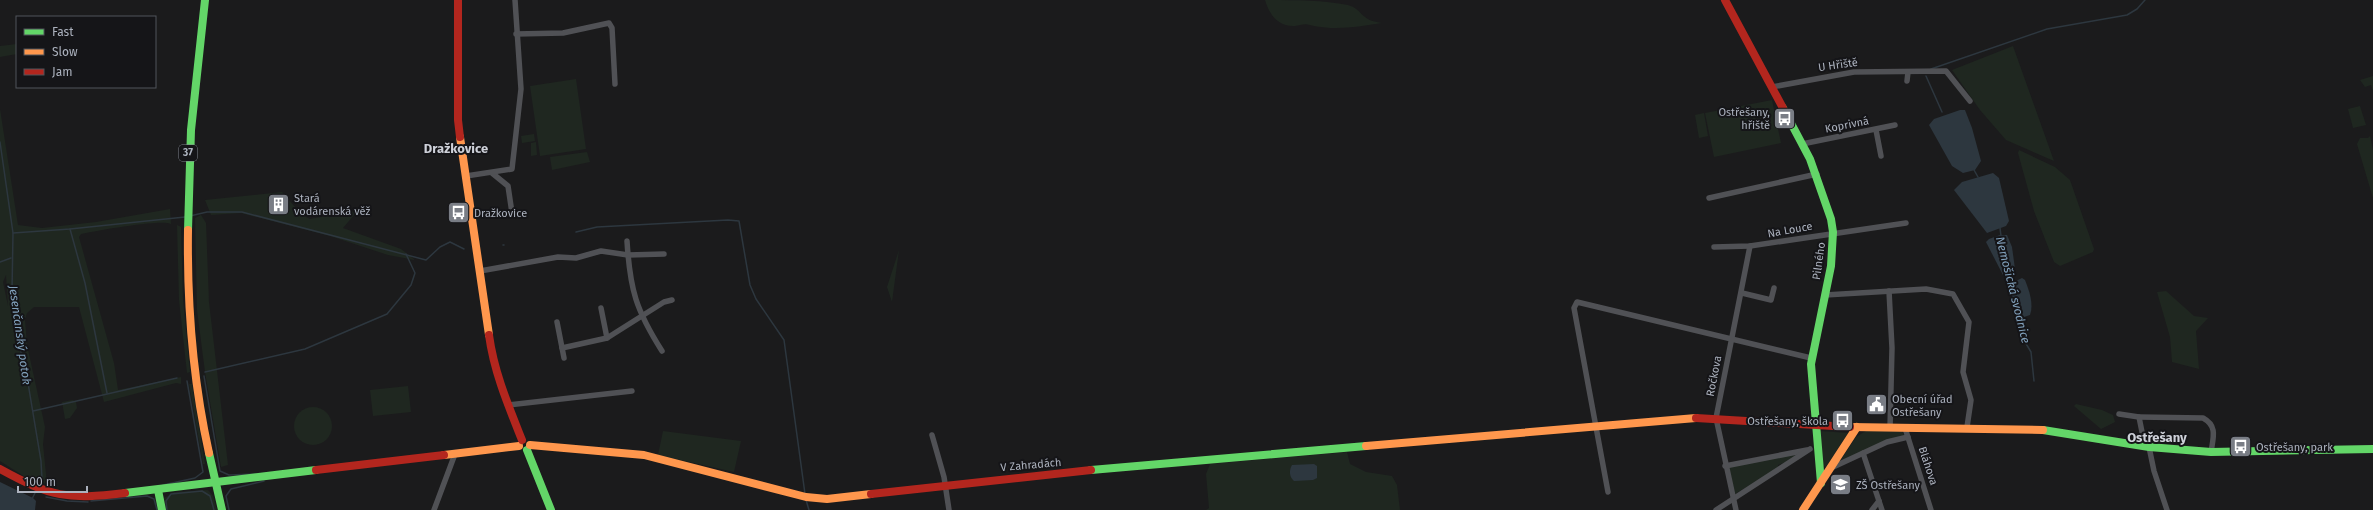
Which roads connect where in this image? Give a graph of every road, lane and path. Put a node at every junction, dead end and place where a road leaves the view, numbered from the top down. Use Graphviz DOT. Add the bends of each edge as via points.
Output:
graph roads {
  1 [pos="205,0"];
  2 [pos="458,0"];
  3 [pos="515,0"];
  4 [pos="1725,0"];
  5 [pos="516,34"];
  6 [pos="1908,72"];
  7 [pos="1907,81"];
  8 [pos="615,84"];
  9 [pos="1772,87"];
  10 [pos="1970,101"];
  11 [pos="1895,126"];
  12 [pos="1876,130"];
  13 [pos="1802,144"];
  14 [pos="1881,156"];
  15 [pos="492,173"];
  16 [pos="1817,174"];
  17 [pos="466,176"];
  18 [pos="1709,198"];
  19 [pos="512,214"];
  20 [pos="1906,223"];
  21 [pos="1833,232"];
  22 [pos="627,241"];
  23 [pos="1750,246"];
  24 [pos="1714,247"];
  25 [pos="664,254"];
  26 [pos="628,255"];
  27 [pos="480,271"];
  28 [pos="1774,288"];
  29 [pos="1889,291"];
  30 [pos="1742,293"];
  31 [pos="1825,296"];
  32 [pos="672,300"];
  33 [pos="601,308"];
  34 [pos="641,317"];
  35 [pos="557,322"];
  36 [pos="607,338"];
  37 [pos="1731,339"];
  38 [pos="562,348"];
  39 [pos="662,351"];
  40 [pos="564,358"];
  41 [pos="1811,358"];
  42 [pos="632,391"];
  43 [pos="508,405"];
  44 [pos="2119,414"];
  45 [pos="2139,417"];
  46 [pos="1716,418"];
  47 [pos="1815,425"];
  48 [pos="1596,426"];
  49 [pos="1857,427"];
  50 [pos="1967,427"];
  51 [pos="1890,428"];
  52 [pos="1905,428"];
  53 [pos="932,435"];
  54 [pos="1908,437"];
  55 [pos="521,443"];
  56 [pos="2147,447"];
  57 [pos="528,448"];
  58 [pos="1813,449"];
  59 [pos="2373,449"];
  60 [pos="2211,452"];
  61 [pos="1863,453"];
  62 [pos="455,454"];
  63 [pos="1725,466"];
  64 [pos="1831,468"];
  65 [pos="0,469"];
  66 [pos="215,483"];
  67 [pos="1821,483"];
  68 [pos="946,485"];
  69 [pos="158,490"];
  70 [pos="1608,492"];
  71 [pos="1733,499"];
  72 [pos="1879,501"];
  73 [pos="162,510"];
  74 [pos="222,510"];
  75 [pos="434,510"];
  76 [pos="552,510"];
  77 [pos="949,510"];
  78 [pos="1716,510"];
  79 [pos="1736,510"];
  80 [pos="1804,510"];
  81 [pos="1872,510"];
  82 [pos="1882,510"];
  83 [pos="1932,510"];
  84 [pos="2167,510"];
  1 -- 66 [label="street, 37" via="192,97 186,224 194,366"];
  2 -- 17 [label="street" via="457,107"];
  3 -- 5 [label="street"];
  4 -- 9 [label="street, Pilného"];
  5 -- 8 [label="street" via="563,33 609,23 612,28"];
  5 -- 15 [label="street" via="521,89 512,169"];
  6 -- 7 [label="street"];
  6 -- 9 [label="street, U Hřiště" via="1854,72"];
  6 -- 10 [label="street, U Hřiště" via="1946,71"];
  9 -- 13 [label="street, Pilného"];
  11 -- 12 [label="street, Koprivná"];
  12 -- 13 [label="street, Koprivná"];
  12 -- 14 [label="street"];
  13 -- 16 [label="street, Pilného"];
  15 -- 17 [label="street"];
  15 -- 19 [label="street" via="508,186"];
  16 -- 18 [label="street"];
  16 -- 21 [label="street, Pilného"];
  17 -- 27 [label="street"];
  20 -- 21 [label="street, Na Louce"];
  21 -- 23 [label="street, Na Louce"];
  21 -- 31 [label="street, Pilného" via="1831,266"];
  22 -- 26 [label="street"];
  23 -- 24 [label="street, Na Louce"];
  23 -- 30 [label="street, Ročkova"];
  25 -- 26 [label="street"];
  26 -- 27 [label="street" via="601,251 576,258 558,257"];
  26 -- 34 [label="street" via="632,290"];
  27 -- 43 [label="street" via="493,362"];
  28 -- 30 [label="street" via="1771,300"];
  29 -- 31 [label="street"];
  29 -- 50 [label="street" via="1926,289 1950,292 1968,318 1963,372 1971,400"];
  29 -- 51 [label="street" via="1892,348"];
  30 -- 37 [label="street, Ročkova"];
  31 -- 41 [label="street, Pilného"];
  32 -- 34 [label="street"];
  33 -- 36 [label="street"];
  34 -- 36 [label="street"];
  34 -- 39 [label="street"];
  35 -- 38 [label="street"];
  36 -- 38 [label="street"];
  37 -- 41 [label="street"];
  37 -- 46 [label="street, Ročkova"];
  37 -- 48 [label="street" via="1577,302 1574,308"];
  38 -- 40 [label="street"];
  41 -- 47 [label="street, Pilného"];
  42 -- 43 [label="street"];
  43 -- 55 [label="street"];
  44 -- 45 [label="street"];
  45 -- 56 [label="street"];
  45 -- 60 [label="street" via="2203,418 2214,430"];
  46 -- 47 [label="street, V Zahradách"];
  46 -- 48 [label="street, V Zahradách"];
  46 -- 63 [label="street, Ročkova"];
  47 -- 49 [label="street, V Zahradách"];
  47 -- 58 [label="street, Pilného"];
  48 -- 68 [label="street, V Zahradách"];
  48 -- 70 [label="street"];
  49 -- 51 [label="street, V Zahradách"];
  49 -- 64 [label="street"];
  50 -- 52 [label="street, V Zahradách"];
  50 -- 56 [label="street, V Zahradách" via="2048,430"];
  51 -- 52 [label="street, V Zahradách"];
  52 -- 54 [label="street, Bláhova"];
  53 -- 68 [label="street"];
  54 -- 61 [label="street" via="1887,442"];
  54 -- 83 [label="street, Bláhova"];
  55 -- 57 [label="street" via="528,440"];
  55 -- 62 [label="street"];
  56 -- 60 [label="street, V Zahradách"];
  56 -- 84 [label="street"];
  57 -- 68 [label="street, V Zahradách" via="644,455 806,497 834,499"];
  57 -- 76 [label="street"];
  58 -- 63 [label="street"];
  58 -- 67 [label="street, Pilného"];
  58 -- 71 [label="street"];
  59 -- 60 [label="street, V Zahradách"];
  61 -- 64 [label="street"];
  61 -- 72 [label="street"];
  62 -- 66 [label="street"];
  62 -- 75 [label="street"];
  63 -- 71 [label="street, Ročkova"];
  64 -- 67 [label="street"];
  65 -- 69 [label="street" via="46,493 79,498"];
  66 -- 69 [label="street"];
  66 -- 74 [label="street, 37"];
  67 -- 80 [label="street"];
  68 -- 77 [label="street"];
  69 -- 73 [label="street"];
  71 -- 78 [label="street"];
  71 -- 79 [label="street, Ročkova"];
  72 -- 81 [label="street"];
  72 -- 82 [label="street"];
}
